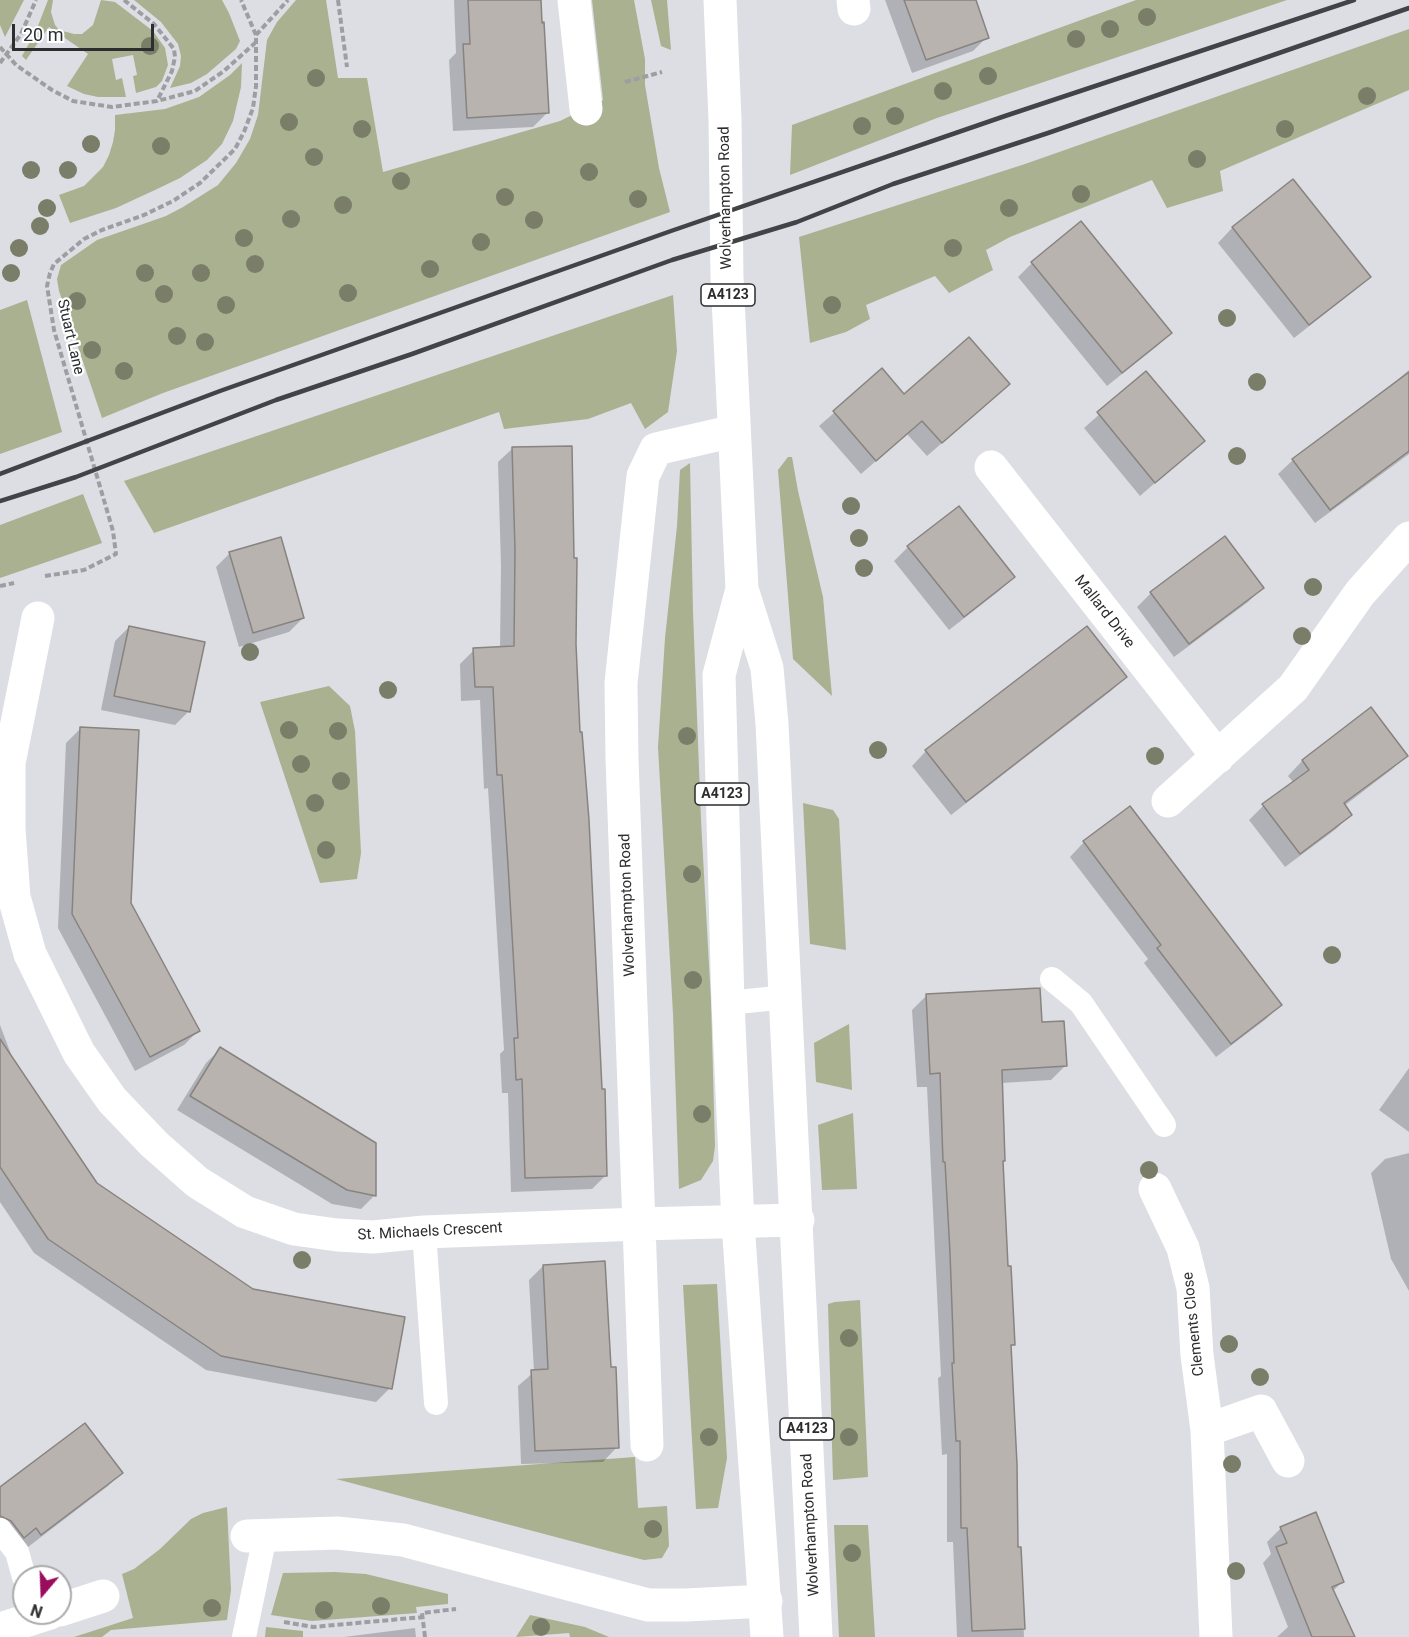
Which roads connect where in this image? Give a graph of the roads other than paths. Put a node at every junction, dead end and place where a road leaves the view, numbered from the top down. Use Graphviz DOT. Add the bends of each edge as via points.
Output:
graph roads {
  1 [pos="574,0"];
  2 [pos="720,0"];
  3 [pos="586,109"];
  4 [pos="734,431"];
  5 [pos="991,467"];
  6 [pos="1409,538"];
  7 [pos="742,589"];
  8 [pos="38,618"];
  9 [pos="1218,756"];
  10 [pos="1168,801"];
  11 [pos="1052,980"];
  12 [pos="786,997"];
  13 [pos="728,1003"];
  14 [pos="1164,1125"];
  15 [pos="1155,1189"];
  16 [pos="798,1220"];
  17 [pos="738,1223"];
  18 [pos="639,1224"];
  19 [pos="424,1232"];
  20 [pos="436,1403"];
  21 [pos="1207,1430"];
  22 [pos="647,1445"];
  23 [pos="1288,1461"];
  24 [pos="0,1530"];
  25 [pos="256,1536"];
  26 [pos="21,1565"];
  27 [pos="103,1596"];
  28 [pos="766,1601"];
  29 [pos="72,1605"];
  30 [pos="246,1626"];
  31 [pos="767,1637"];
  32 [pos="816,1637"];
  33 [pos="1216,1637"];
  1 -- 3 [label="main road"];
  2 -- 4 [label="main road, Wolverhampton Road / A4123"];
  4 -- 7 [label="main road, Wolverhampton Road / A4123"];
  4 -- 18 [label="main road, Wolverhampton Road" via="656,449 643,476 621,683"];
  5 -- 9 [label="main road, Mallard Drive"];
  6 -- 9 [label="main road" via="1360,592 1293,688"];
  7 -- 12 [label="main road, Wolverhampton Road / A4123" via="767,668"];
  7 -- 13 [label="main road, Wolverhampton Road / A4123" via="719,675"];
  8 -- 19 [label="main road, St. Michaels Crescent" via="9,763 14,897 30,954 79,1053 112,1100 154,1144 197,1182 245,1212 294,1229 337,1236"];
  9 -- 10 [label="main road"];
  11 -- 14 [label="lane" via="1081,1004"];
  12 -- 13 [label="lane"];
  12 -- 16 [label="main road, Wolverhampton Road / A4123"];
  13 -- 17 [label="main road, Wolverhampton Road / A4123"];
  15 -- 21 [label="main road, Clements Close" via="1190,1272"];
  16 -- 17 [label="main road, St. Michaels Crescent"];
  16 -- 32 [label="main road, Wolverhampton Road / A4123"];
  17 -- 18 [label="main road, St. Michaels Crescent"];
  17 -- 28 [label="main road, Wolverhampton Road / A4123"];
  18 -- 19 [label="main road, St. Michaels Crescent"];
  18 -- 22 [label="main road, Wolverhampton Road"];
  19 -- 20 [label="lane"];
  21 -- 23 [label="main road" via="1261,1411"];
  21 -- 33 [label="main road, Clements Close"];
  24 -- 26 [label="lane" via="17,1552"];
  25 -- 28 [label="main road" via="337,1533 404,1540 648,1605"];
  25 -- 30 [label="lane"];
  27 -- 29 [label="main road"];
  28 -- 31 [label="main road, Wolverhampton Road / A4123"];
}
